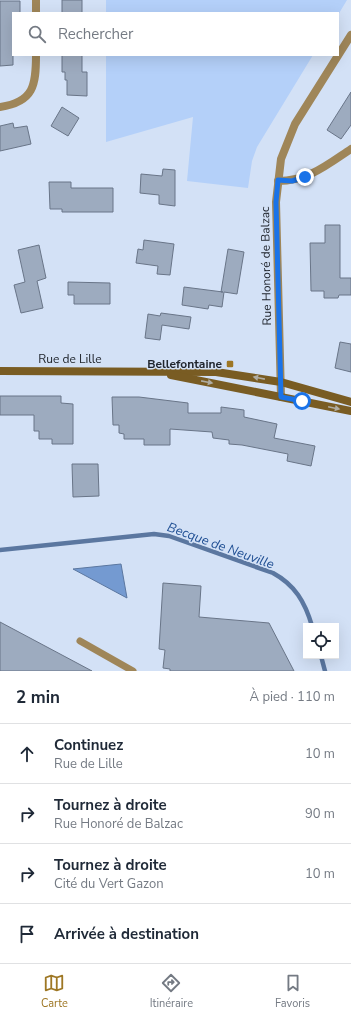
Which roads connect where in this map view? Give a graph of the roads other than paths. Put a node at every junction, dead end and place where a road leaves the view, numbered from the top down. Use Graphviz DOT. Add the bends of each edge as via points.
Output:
graph roads {
  1 [pos="36,0"];
  2 [pos="36,12"];
  3 [pos="351,35"];
  4 [pos="339,54"];
  5 [pos="36,56"];
  6 [pos="338,56"];
  7 [pos="0,107"];
  8 [pos="351,149"];
  9 [pos="278,180"];
  10 [pos="0,371"];
  11 [pos="140,372"];
  12 [pos="281,382"];
  13 [pos="281,397"];
  14 [pos="351,402"];
  15 [pos="351,411"];
  16 [pos="80,641"];
  17 [pos="133,671"];
  1 -- 2 [label="street"];
  3 -- 4 [label="street, Rue Honoré de Balzac"];
  5 -- 7 [label="street" via="36,78 31,92 15,103"];
  6 -- 9 [label="street, Rue Honoré de Balzac" via="295,124 284,148"];
  8 -- 9 [label="street" via="305,177 292,181"];
  9 -- 12 [label="street, Rue Honoré de Balzac" via="276,202"];
  10 -- 11 [label="main road, Rue de Lille"];
  12 -- 11 [label="main road, Rue de Lille, one-way" via="216,372"];
  11 -- 13 [label="main road, Rue de Lille, one-way" via="182,377"];
  12 -- 13 [label="street, Rue Honoré de Balzac"];
  12 -- 14 [label="main road, Rue de Lille"];
  13 -- 15 [label="main road, Rue de Lille, one-way"];
  16 -- 17 [label="lane"];
}
